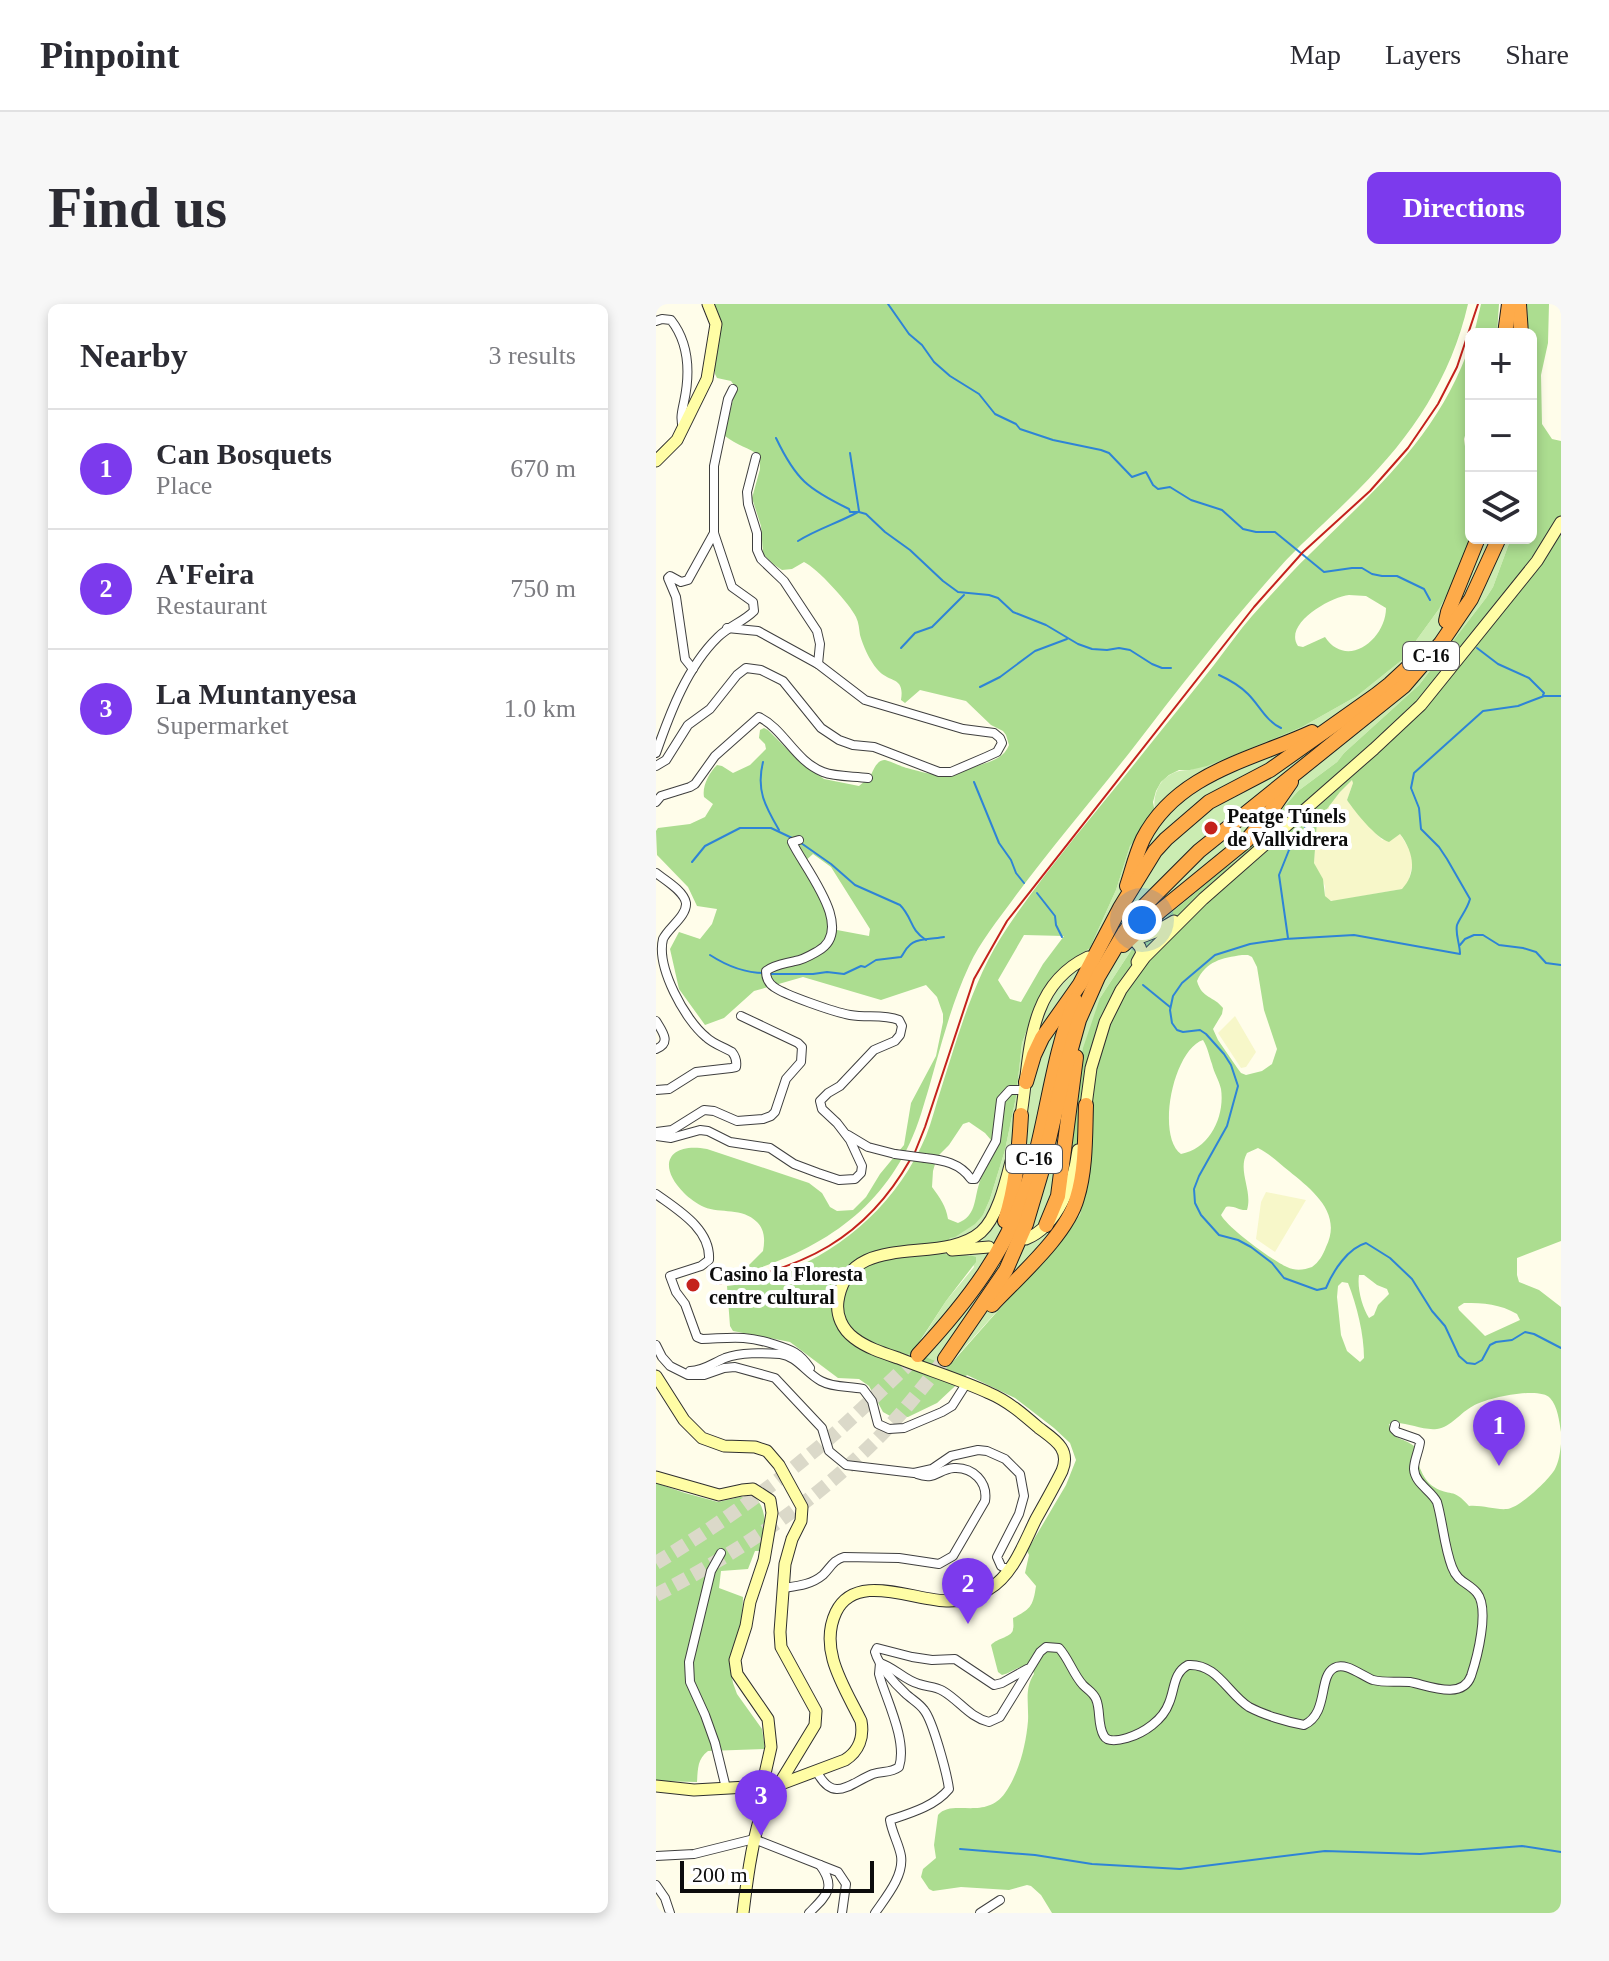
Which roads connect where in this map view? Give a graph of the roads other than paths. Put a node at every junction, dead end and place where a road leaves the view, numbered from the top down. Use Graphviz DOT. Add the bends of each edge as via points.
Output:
graph roads {
  1 [pos="708,304"];
  2 [pos="1509,304"];
  3 [pos="1519,304"];
  4 [pos="656,321"];
  5 [pos="1506,328"];
  6 [pos="1511,328"];
  7 [pos="1521,328"];
  8 [pos="733,389"];
  9 [pos="683,428"];
  10 [pos="756,457"];
  11 [pos="656,461"];
  12 [pos="1561,522"];
  13 [pos="714,533"];
  14 [pos="1476,544"];
  15 [pos="1486,544"];
  16 [pos="1496,544"];
  17 [pos="1446,621"];
  18 [pos="727,628"];
  19 [pos="818,664"];
  20 [pos="693,669"];
  21 [pos="1352,712"];
  22 [pos="656,753"];
  23 [pos="656,766"];
  24 [pos="1302,767"];
  25 [pos="868,778"];
  26 [pos="656,802"];
  27 [pos="799,840"];
  28 [pos="656,873"];
  29 [pos="1203,899"];
  30 [pos="1120,908"];
  31 [pos="1088,957"];
  32 [pos="1108,959"];
  33 [pos="1092,975"];
  34 [pos="1130,977"];
  35 [pos="741,1016"];
  36 [pos="656,1021"];
  37 [pos="656,1049"];
  38 [pos="1026,1086"];
  39 [pos="656,1090"];
  40 [pos="1086,1105"];
  41 [pos="1021,1115"];
  42 [pos="656,1134"];
  43 [pos="846,1134"];
  44 [pos="656,1194"];
  45 [pos="1046,1225"];
  46 [pos="982,1232"];
  47 [pos="1026,1239"];
  48 [pos="919,1251"];
  49 [pos="943,1327"];
  50 [pos="962,1338"];
  51 [pos="656,1345"];
  52 [pos="918,1355"];
  53 [pos="945,1359"];
  54 [pos="670,1366"];
  55 [pos="656,1376"];
  56 [pos="816,1378"];
  57 [pos="965,1384"];
  58 [pos="1395,1425"];
  59 [pos="914,1473"];
  60 [pos="656,1477"];
  61 [pos="721,1553"];
  62 [pos="1009,1570"];
  63 [pos="783,1588"];
  64 [pos="880,1663"];
  65 [pos="1028,1669"];
  66 [pos="817,1772"];
  67 [pos="656,1786"];
  68 [pos="767,1787"];
  69 [pos="726,1788"];
  70 [pos="754,1839"];
  71 [pos="656,1856"];
  72 [pos="820,1865"];
  73 [pos="656,1885"];
  74 [pos="1000,1900"];
  75 [pos="670,1913"];
  76 [pos="743,1913"];
  77 [pos="809,1913"];
  78 [pos="842,1913"];
  79 [pos="875,1913"];
  80 [pos="980,1913"];
  1 -- 9 [label="main road" via="716,324 709,372"];
  2 -- 5 [label="highway"];
  2 -- 6 [label="highway"];
  3 -- 7 [label="highway"];
  4 -- 9 [label="street" via="671,320 686,347"];
  8 -- 13 [label="street" via="714,466"];
  9 -- 11 [label="main road"];
  10 -- 19 [label="street" via="747,492 757,550 817,631"];
  12 -- 29 [label="main road" via="1537,561 1421,705"];
  13 -- 18 [label="street" via="732,587 754,606 750,615"];
  13 -- 20 [label="street" via="688,580 668,578 685,659"];
  14 -- 17 [label="highway"];
  15 -- 17 [label="highway, C-16"];
  16 -- 24 [label="highway, C-16" via="1471,599 1427,662 1390,699"];
  17 -- 21 [label="highway, C-16" via="1406,670"];
  18 -- 19 [label="street" via="758,631"];
  18 -- 20 [label="street"];
  19 -- 23 [label="street" via="865,700 994,733 1002,743 997,752 939,772 874,747 839,740 821,728 783,681 746,668 710,709 688,725 666,760"];
  20 -- 22 [label="street"];
  21 -- 30 [label="highway, C-16" via="1270,770 1197,811 1155,851"];
  21 -- 30 [label="highway, C-16" via="1211,773 1183,793 1141,843"];
  24 -- 32 [label="highway, C-16" via="1247,840"];
  24 -- 32 [label="highway, C-16" via="1167,882"];
  25 -- 26 [label="street" via="825,773 808,764 769,721 759,717 715,756 695,784"];
  27 -- 43 [label="street" via="792,842 819,888 833,923 832,935 822,949 799,961 774,965 766,978 821,1006 849,1015 889,1016 902,1026 895,1041 874,1050 820,1101"];
  28 -- 39 [label="street" via="686,902 661,943 668,987 703,1035 732,1052 737,1062 736,1067 696,1072 669,1089"];
  29 -- 34 [label="main road"];
  29 -- 34 [label="main road" via="1134,940 1142,953"];
  30 -- 33 [label="highway, C-16"];
  31 -- 38 [label="main road" via="1064,973 1045,998 1031,1036"];
  32 -- 33 [label="highway, C-16"];
  33 -- 38 [label="highway" via="1042,1038"];
  33 -- 45 [label="highway" via="1058,1196"];
  33 -- 49 [label="highway, C-16" via="1073,1005 1058,1052 1017,1213 988,1269"];
  33 -- 50 [label="highway, C-16" via="1026,1224 1006,1270"];
  34 -- 40 [label="main road" via="1096,1045"];
  35 -- 42 [label="street" via="802,1047 801,1062 786,1079 775,1112 763,1119 737,1121 704,1110"];
  36 -- 37 [label="street" via="665,1042"];
  38 -- 41 [label="main road"];
  38 -- 43 [label="street, bridge" via="1010,1090 1001,1100 996,1141 975,1179 943,1160 868,1147"];
  40 -- 45 [label="main road" via="1073,1174"];
  40 -- 50 [label="highway" via="1073,1210 1052,1241"];
  41 -- 46 [label="main road" via="1001,1196"];
  41 -- 49 [label="highway" via="1011,1200 1001,1233"];
  42 -- 43 [label="street" via="671,1138 708,1131 730,1142 770,1148 794,1164 847,1180 855,1179 862,1166"];
  44 -- 56 [label="street" via="698,1228 709,1247 709,1260 701,1266 670,1276 697,1337 746,1337 792,1349"];
  45 -- 47 [label="main road"];
  46 -- 48 [label="main road"];
  46 -- 48 [label="main road" via="989,1247"];
  48 -- 57 [label="main road" via="885,1254 856,1266 840,1291 839,1318 863,1344"];
  49 -- 52 [label="highway, C-16"];
  50 -- 53 [label="highway, C-16"];
  51 -- 54 [label="street"];
  54 -- 55 [label="street"];
  54 -- 56 [label="street" via="693,1371 736,1355 780,1354"];
  54 -- 59 [label="street" via="694,1376 735,1367 775,1378 822,1428 829,1451 846,1465"];
  55 -- 63 [label="main road" via="692,1430 724,1446 767,1451 798,1496 802,1515 785,1564"];
  56 -- 57 [label="street" via="863,1389 878,1424 889,1429 904,1428 952,1406"];
  57 -- 62 [label="main road" via="1011,1406 1055,1440 1066,1456"];
  58 -- 65 [label="street" via="1397,1432 1420,1442 1414,1471 1435,1496 1455,1573 1481,1601 1479,1650 1463,1686 1442,1690 1376,1681 1345,1666 1333,1668 1317,1712 1304,1725 1252,1708 1216,1675 1188,1665 1153,1724 1112,1741 1103,1735 1094,1695 1059,1648 1046,1647"];
  59 -- 62 [label="street" via="978,1450 1016,1468 1024,1501 997,1557"];
  59 -- 63 [label="street" via="933,1477 958,1468 980,1478 985,1501 953,1556 939,1564 844,1557 809,1583"];
  60 -- 68 [label="main road" via="719,1495 753,1489 770,1500 764,1560 735,1660 737,1674 768,1719"];
  61 -- 69 [label="street" via="711,1571 689,1662 690,1682 715,1743"];
  62 -- 66 [label="main road" via="993,1587 964,1600 872,1590 843,1601 832,1622 830,1650 863,1730 853,1755"];
  63 -- 68 [label="main road" via="781,1647 816,1711 815,1725"];
  64 -- 65 [label="street" via="877,1648 932,1660 955,1659 994,1685"];
  64 -- 65 [label="street" via="918,1684 942,1690 970,1714 989,1722 1000,1717"];
  64 -- 66 [label="street" via="897,1727 899,1767 840,1790"];
  64 -- 79 [label="street" via="934,1726 949,1789 933,1803 890,1820 901,1867"];
  66 -- 68 [label="main road"];
  67 -- 69 [label="main road"];
  68 -- 69 [label="main road"];
  68 -- 70 [label="main road"];
  70 -- 71 [label="street" via="694,1854"];
  70 -- 72 [label="street"];
  70 -- 76 [label="main road"];
  72 -- 77 [label="street" via="830,1885"];
  72 -- 78 [label="street" via="838,1872 846,1884"];
  73 -- 75 [label="street"];
  74 -- 80 [label="street"];
}
